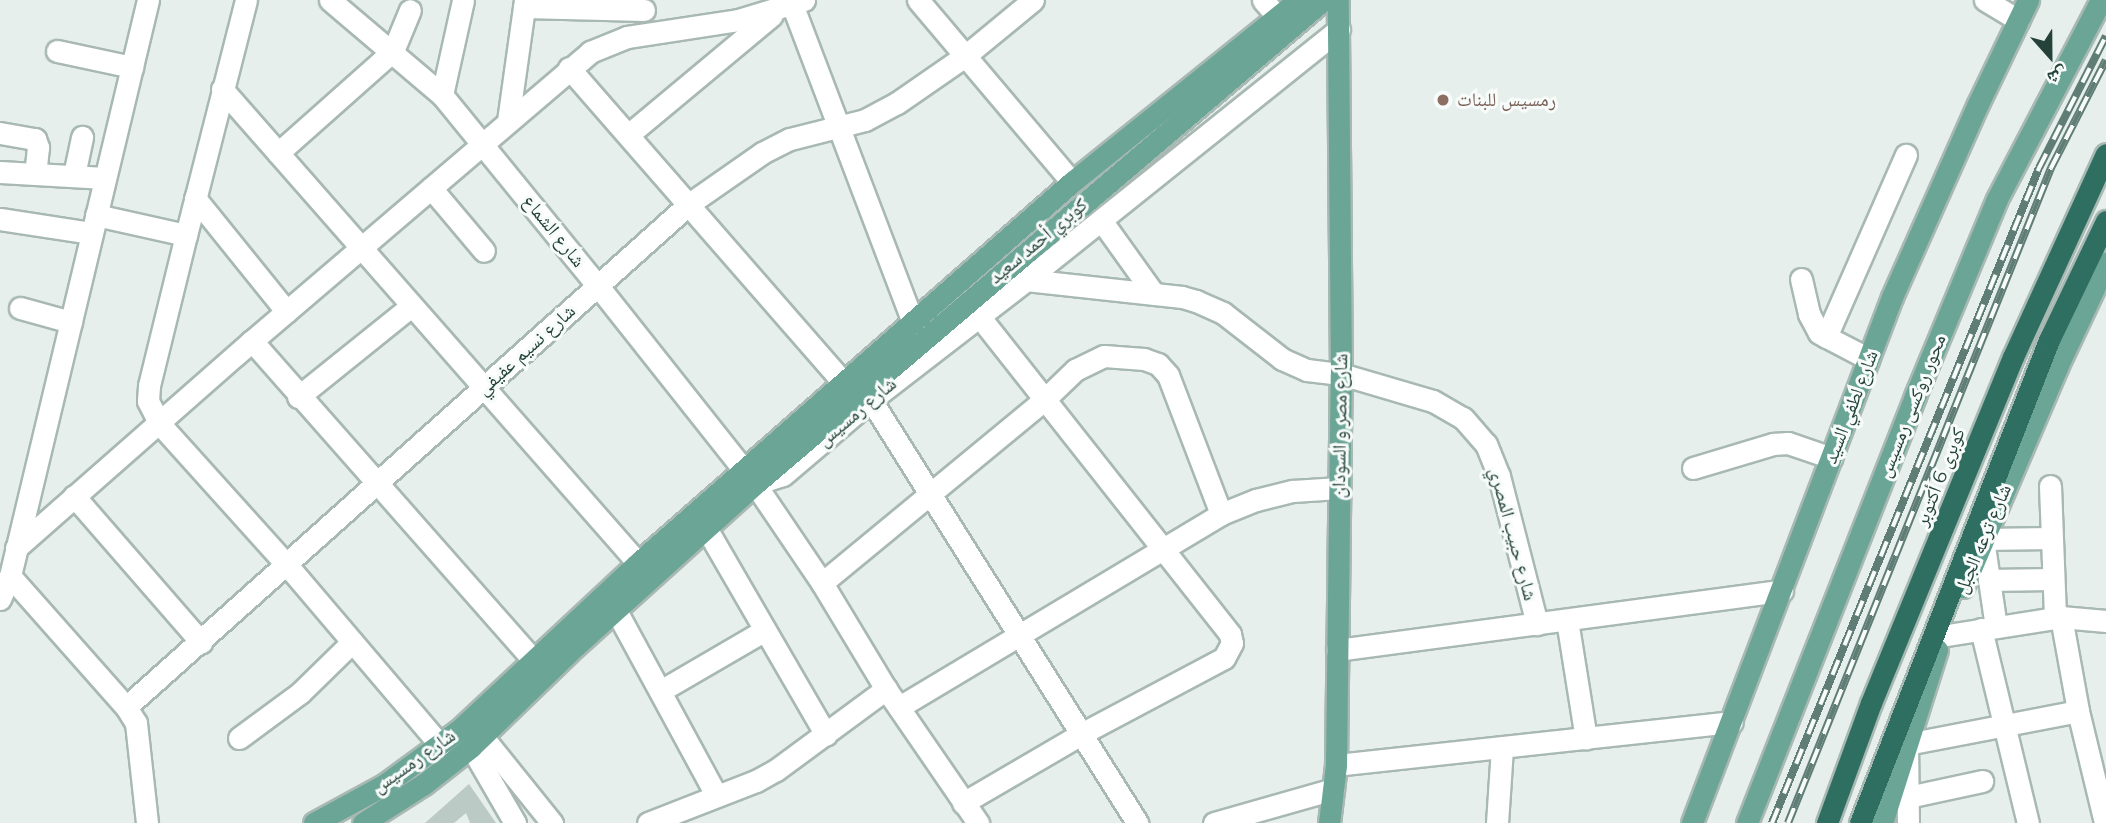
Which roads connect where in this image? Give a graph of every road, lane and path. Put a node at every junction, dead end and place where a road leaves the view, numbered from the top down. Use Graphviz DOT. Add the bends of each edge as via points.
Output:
graph roads {
  1 [pos="148,0"];
  2 [pos="246,0"];
  3 [pos="463,0"];
  4 [pos="918,0"];
  5 [pos="1033,0"];
  6 [pos="1263,0"];
  7 [pos="1298,0"];
  8 [pos="1323,0"];
  9 [pos="1338,0"];
  10 [pos="1349,0"];
  11 [pos="1985,0"];
  12 [pos="2028,0"];
  13 [pos="2101,0"];
  14 [pos="336,2"];
  15 [pos="524,4"];
  16 [pos="792,4"];
  17 [pos="643,5"];
  18 [pos="410,10"];
  19 [pos="1278,17"];
  20 [pos="2018,20"];
  21 [pos="1339,29"];
  22 [pos="644,33"];
  23 [pos="57,51"];
  24 [pos="393,51"];
  25 [pos="965,56"];
  26 [pos="132,66"];
  27 [pos="569,68"];
  28 [pos="222,89"];
  29 [pos="442,95"];
  30 [pos="508,121"];
  31 [pos="839,128"];
  32 [pos="0,132"];
  33 [pos="628,135"];
  34 [pos="82,137"];
  35 [pos="484,144"];
  36 [pos="278,153"];
  37 [pos="2106,154"];
  38 [pos="1906,155"];
  39 [pos="0,172"];
  40 [pos="35,174"];
  41 [pos="74,175"];
  42 [pos="105,178"];
  43 [pos="1072,182"];
  44 [pos="431,188"];
  45 [pos="195,198"];
  46 [pos="689,204"];
  47 [pos="0,219"];
  48 [pos="1101,220"];
  49 [pos="2106,221"];
  50 [pos="94,224"];
  51 [pos="186,235"];
  52 [pos="361,248"];
  53 [pos="484,251"];
  54 [pos="2106,263"];
  55 [pos="1801,279"];
  56 [pos="1026,280"];
  57 [pos="598,286"];
  58 [pos="1153,294"];
  59 [pos="411,306"];
  60 [pos="20,308"];
  61 [pos="286,312"];
  62 [pos="978,315"];
  63 [pos="71,322"];
  64 [pos="913,322"];
  65 [pos="1826,337"];
  66 [pos="251,341"];
  67 [pos="1869,359"];
  68 [pos="1340,374"];
  69 [pos="844,383"];
  70 [pos="484,388"];
  71 [pos="298,397"];
  72 [pos="1045,399"];
  73 [pos="871,400"];
  74 [pos="159,423"];
  75 [pos="1832,458"];
  76 [pos="1693,468"];
  77 [pos="749,477"];
  78 [pos="375,485"];
  79 [pos="2050,486"];
  80 [pos="1339,488"];
  81 [pos="930,493"];
  82 [pos="74,496"];
  83 [pos="1221,514"];
  84 [pos="706,528"];
  85 [pos="2051,538"];
  86 [pos="1983,539"];
  87 [pos="16,548"];
  88 [pos="1161,548"];
  89 [pos="638,564"];
  90 [pos="287,565"];
  91 [pos="10,576"];
  92 [pos="2052,579"];
  93 [pos="1989,580"];
  94 [pos="822,583"];
  95 [pos="1782,591"];
  96 [pos="0,599"];
  97 [pos="611,600"];
  98 [pos="2058,618"];
  99 [pos="1567,620"];
  100 [pos="2106,621"];
  101 [pos="1537,624"];
  102 [pos="1989,628"];
  103 [pos="765,630"];
  104 [pos="1018,635"];
  105 [pos="1941,636"];
  106 [pos="201,642"];
  107 [pos="352,642"];
  108 [pos="1337,650"];
  109 [pos="534,661"];
  110 [pos="886,689"];
  111 [pos="662,690"];
  112 [pos="127,707"];
  113 [pos="899,707"];
  114 [pos="2078,710"];
  115 [pos="1732,722"];
  116 [pos="2004,725"];
  117 [pos="1081,734"];
  118 [pos="826,735"];
  119 [pos="239,738"];
  120 [pos="1586,738"];
  121 [pos="476,742"];
  122 [pos="1907,744"];
  123 [pos="440,745"];
  124 [pos="1502,747"];
  125 [pos="1336,765"];
  126 [pos="1982,781"];
  127 [pos="1333,789"];
  128 [pos="716,795"];
  129 [pos="1908,797"];
  130 [pos="963,803"];
  131 [pos="147,823"];
  132 [pos="314,823"];
  133 [pos="363,823"];
  134 [pos="515,823"];
  135 [pos="552,823"];
  136 [pos="648,823"];
  137 [pos="978,823"];
  138 [pos="1137,823"];
  139 [pos="1214,823"];
  140 [pos="1329,823"];
  141 [pos="1496,823"];
  142 [pos="1692,823"];
  143 [pos="1746,823"];
  144 [pos="1827,823"];
  145 [pos="1860,823"];
  146 [pos="1882,823"];
  147 [pos="1908,823"];
  148 [pos="2028,823"];
  149 [pos="2105,823"];
  1 -- 26 [label="street"];
  2 -- 28 [label="street"];
  3 -- 29 [label="street"];
  4 -- 25 [label="street"];
  5 -- 25 [label="street, شارع نسيم عفيفي"];
  6 -- 19 [label="street"];
  7 -- 19 [label="main road, شارع رمسيس"];
  8 -- 77 [label="main road, كوبري أحمد سعيد" via="940,323"];
  9 -- 21 [label="main road, شارع مصر و السودان"];
  10 -- 21 [label="main road"];
  11 -- 20 [label="street"];
  12 -- 20 [label="main road, شارع لطفي السيد"];
  13 -- 143 [label="main road, محور روكسى رمسيس" via="1997,200 1909,409"];
  14 -- 24 [label="street, شارع الشماع"];
  15 -- 17 [label="street"];
  15 -- 30 [label="street"];
  16 -- 22 [label="street" via="738,20"];
  16 -- 31 [label="street"];
  16 -- 33 [label="street"];
  17 -- 22 [label="street"];
  18 -- 24 [label="street"];
  19 -- 43 [label="main road, شارع رمسيس"];
  20 -- 67 [label="main road, شارع لطفي السيد" via="1892,297"];
  21 -- 48 [label="street, شارع رمسيس"];
  21 -- 68 [label="main road, شارع مصر و السودان"];
  22 -- 27 [label="street" via="609,42"];
  23 -- 26 [label="street"];
  24 -- 29 [label="street, شارع الشماع"];
  24 -- 36 [label="street"];
  25 -- 31 [label="street, شارع نسيم عفيفي" via="897,103"];
  25 -- 43 [label="street"];
  26 -- 42 [label="street"];
  27 -- 30 [label="street"];
  27 -- 33 [label="street"];
  28 -- 36 [label="street"];
  28 -- 45 [label="street"];
  29 -- 35 [label="street, شارع الشماع"];
  30 -- 35 [label="street"];
  31 -- 46 [label="street, شارع نسيم عفيفي" via="790,139 762,153"];
  31 -- 64 [label="street"];
  32 -- 40 [label="street" via="35,139"];
  33 -- 46 [label="street"];
  34 -- 41 [label="street"];
  35 -- 44 [label="street"];
  35 -- 57 [label="street, شارع الشماع"];
  36 -- 52 [label="street"];
  37 -- 144 [label="highway, كوبرى 6 أكتوبر" via="2014,357 1871,703"];
  38 -- 65 [label="street"];
  39 -- 40 [label="street"];
  40 -- 41 [label="street"];
  41 -- 42 [label="street"];
  42 -- 50 [label="street"];
  43 -- 64 [label="main road, شارع رمسيس"];
  44 -- 52 [label="street"];
  44 -- 53 [label="street"];
  45 -- 51 [label="street"];
  45 -- 61 [label="street"];
  46 -- 57 [label="street, شارع نسيم عفيفي"];
  46 -- 69 [label="street"];
  47 -- 50 [label="street"];
  48 -- 56 [label="street, شارع رمسيس"];
  48 -- 58 [label="street"];
  49 -- 145 [label="highway" via="2049,340"];
  50 -- 51 [label="street"];
  50 -- 63 [label="street"];
  51 -- 74 [label="street" via="147,393"];
  52 -- 59 [label="street"];
  52 -- 61 [label="street"];
  54 -- 86 [label="main road, شارع ترعه الجبل"];
  55 -- 65 [label="street" via="1812,324"];
  56 -- 58 [label="street, شارع حبيب المصري"];
  56 -- 62 [label="street, شارع رمسيس"];
  57 -- 70 [label="street, شارع نسيم عفيفي"];
  57 -- 77 [label="street, شارع الشماع"];
  58 -- 68 [label="street, شارع حبيب المصري" via="1210,306 1282,359 1307,370"];
  59 -- 70 [label="street"];
  59 -- 71 [label="street"];
  60 -- 63 [label="street"];
  61 -- 66 [label="street"];
  62 -- 72 [label="street"];
  62 -- 73 [label="street, شارع رمسيس"];
  63 -- 87 [label="street"];
  64 -- 69 [label="main road, شارع رمسيس"];
  65 -- 67 [label="street"];
  66 -- 71 [label="street"];
  66 -- 74 [label="street"];
  67 -- 75 [label="main road, شارع لطفي السيد"];
  68 -- 80 [label="main road, شارع مصر و السودان"];
  68 -- 101 [label="street, شارع حبيب المصري" via="1433,401 1463,418 1486,444 1499,476"];
  69 -- 77 [label="main road, شارع رمسيس"];
  70 -- 78 [label="street, شارع نسيم عفيفي"];
  70 -- 89 [label="street"];
  71 -- 78 [label="street"];
  72 -- 81 [label="street"];
  72 -- 83 [label="street" via="1075,370 1104,356 1158,364 1174,388"];
  72 -- 88 [label="street"];
  73 -- 77 [label="street, شارع رمسيس" via="783,475"];
  73 -- 81 [label="street"];
  74 -- 82 [label="street"];
  74 -- 90 [label="street"];
  75 -- 76 [label="street" via="1781,444"];
  75 -- 95 [label="main road, شارع لطفي السيد"];
  77 -- 84 [label="main road, شارع رمسيس"];
  77 -- 89 [label="main road, شارع رمسيس"];
  77 -- 94 [label="street, شارع الشماع"];
  78 -- 90 [label="street, شارع نسيم عفيفي"];
  78 -- 109 [label="street"];
  79 -- 85 [label="street"];
  80 -- 83 [label="street" via="1293,491"];
  80 -- 108 [label="main road, شارع مصر و السودان"];
  81 -- 94 [label="street"];
  81 -- 104 [label="street"];
  82 -- 87 [label="street"];
  82 -- 106 [label="street"];
  83 -- 88 [label="street"];
  84 -- 97 [label="main road, شارع رمسيس"];
  84 -- 103 [label="street"];
  85 -- 86 [label="street"];
  85 -- 92 [label="street"];
  86 -- 93 [label="street"];
  86 -- 105 [label="main road, شارع ترعه الجبل"];
  87 -- 91 [label="street"];
  88 -- 104 [label="street"];
  88 -- 117 [label="street" via="1230,634 1230,651"];
  89 -- 97 [label="main road, شارع رمسيس"];
  90 -- 106 [label="street, شارع نسيم عفيفي"];
  90 -- 107 [label="street"];
  91 -- 96 [label="street"];
  91 -- 112 [label="street"];
  92 -- 93 [label="street"];
  92 -- 98 [label="street"];
  93 -- 102 [label="street"];
  94 -- 110 [label="street, شارع الشماع"];
  95 -- 99 [label="street"];
  95 -- 115 [label="main road, شارع لطفي السيد"];
  97 -- 109 [label="main road, شارع رمسيس"];
  97 -- 111 [label="street"];
  97 -- 121 [label="main road, شارع رمسيس"];
  98 -- 100 [label="street"];
  98 -- 102 [label="street"];
  98 -- 114 [label="street"];
  99 -- 101 [label="street"];
  99 -- 120 [label="street"];
  101 -- 108 [label="street"];
  102 -- 105 [label="street"];
  102 -- 116 [label="street"];
  103 -- 111 [label="street"];
  103 -- 118 [label="street"];
  104 -- 113 [label="street"];
  104 -- 117 [label="street"];
  105 -- 122 [label="main road, شارع ترعه الجبل"];
  106 -- 112 [label="street, شارع نسيم عفيفي"];
  107 -- 119 [label="street" via="300,693"];
  107 -- 123 [label="street"];
  108 -- 125 [label="main road, شارع مصر و السودان"];
  109 -- 123 [label="main road, شارع رمسيس"];
  110 -- 113 [label="street, شارع الشماع"];
  110 -- 118 [label="street"];
  111 -- 128 [label="street"];
  112 -- 131 [label="street" via="139,738"];
  113 -- 130 [label="street, شارع الشماع"];
  114 -- 116 [label="street"];
  114 -- 149 [label="street"];
  115 -- 120 [label="street"];
  115 -- 142 [label="main road, شارع لطفي السيد"];
  116 -- 122 [label="street"];
  116 -- 148 [label="street"];
  117 -- 130 [label="street"];
  117 -- 138 [label="street"];
  118 -- 128 [label="street" via="756,781"];
  120 -- 124 [label="street"];
  121 -- 133 [label="main road, شارع رمسيس" via="424,784"];
  121 -- 134 [label="street"];
  121 -- 135 [label="street"];
  122 -- 129 [label="street"];
  122 -- 146 [label="main road, شارع ترعه الجبل"];
  123 -- 132 [label="main road, شارع رمسيس" via="384,785"];
  124 -- 125 [label="street"];
  124 -- 141 [label="street"];
  125 -- 127 [label="main road, شارع مصر و السودان"];
  126 -- 129 [label="street"];
  127 -- 139 [label="street"];
  127 -- 140 [label="main road, شارع مصر و السودان"];
  128 -- 136 [label="street"];
  129 -- 147 [label="street"];
  130 -- 137 [label="street, شارع الشماع"];
}
